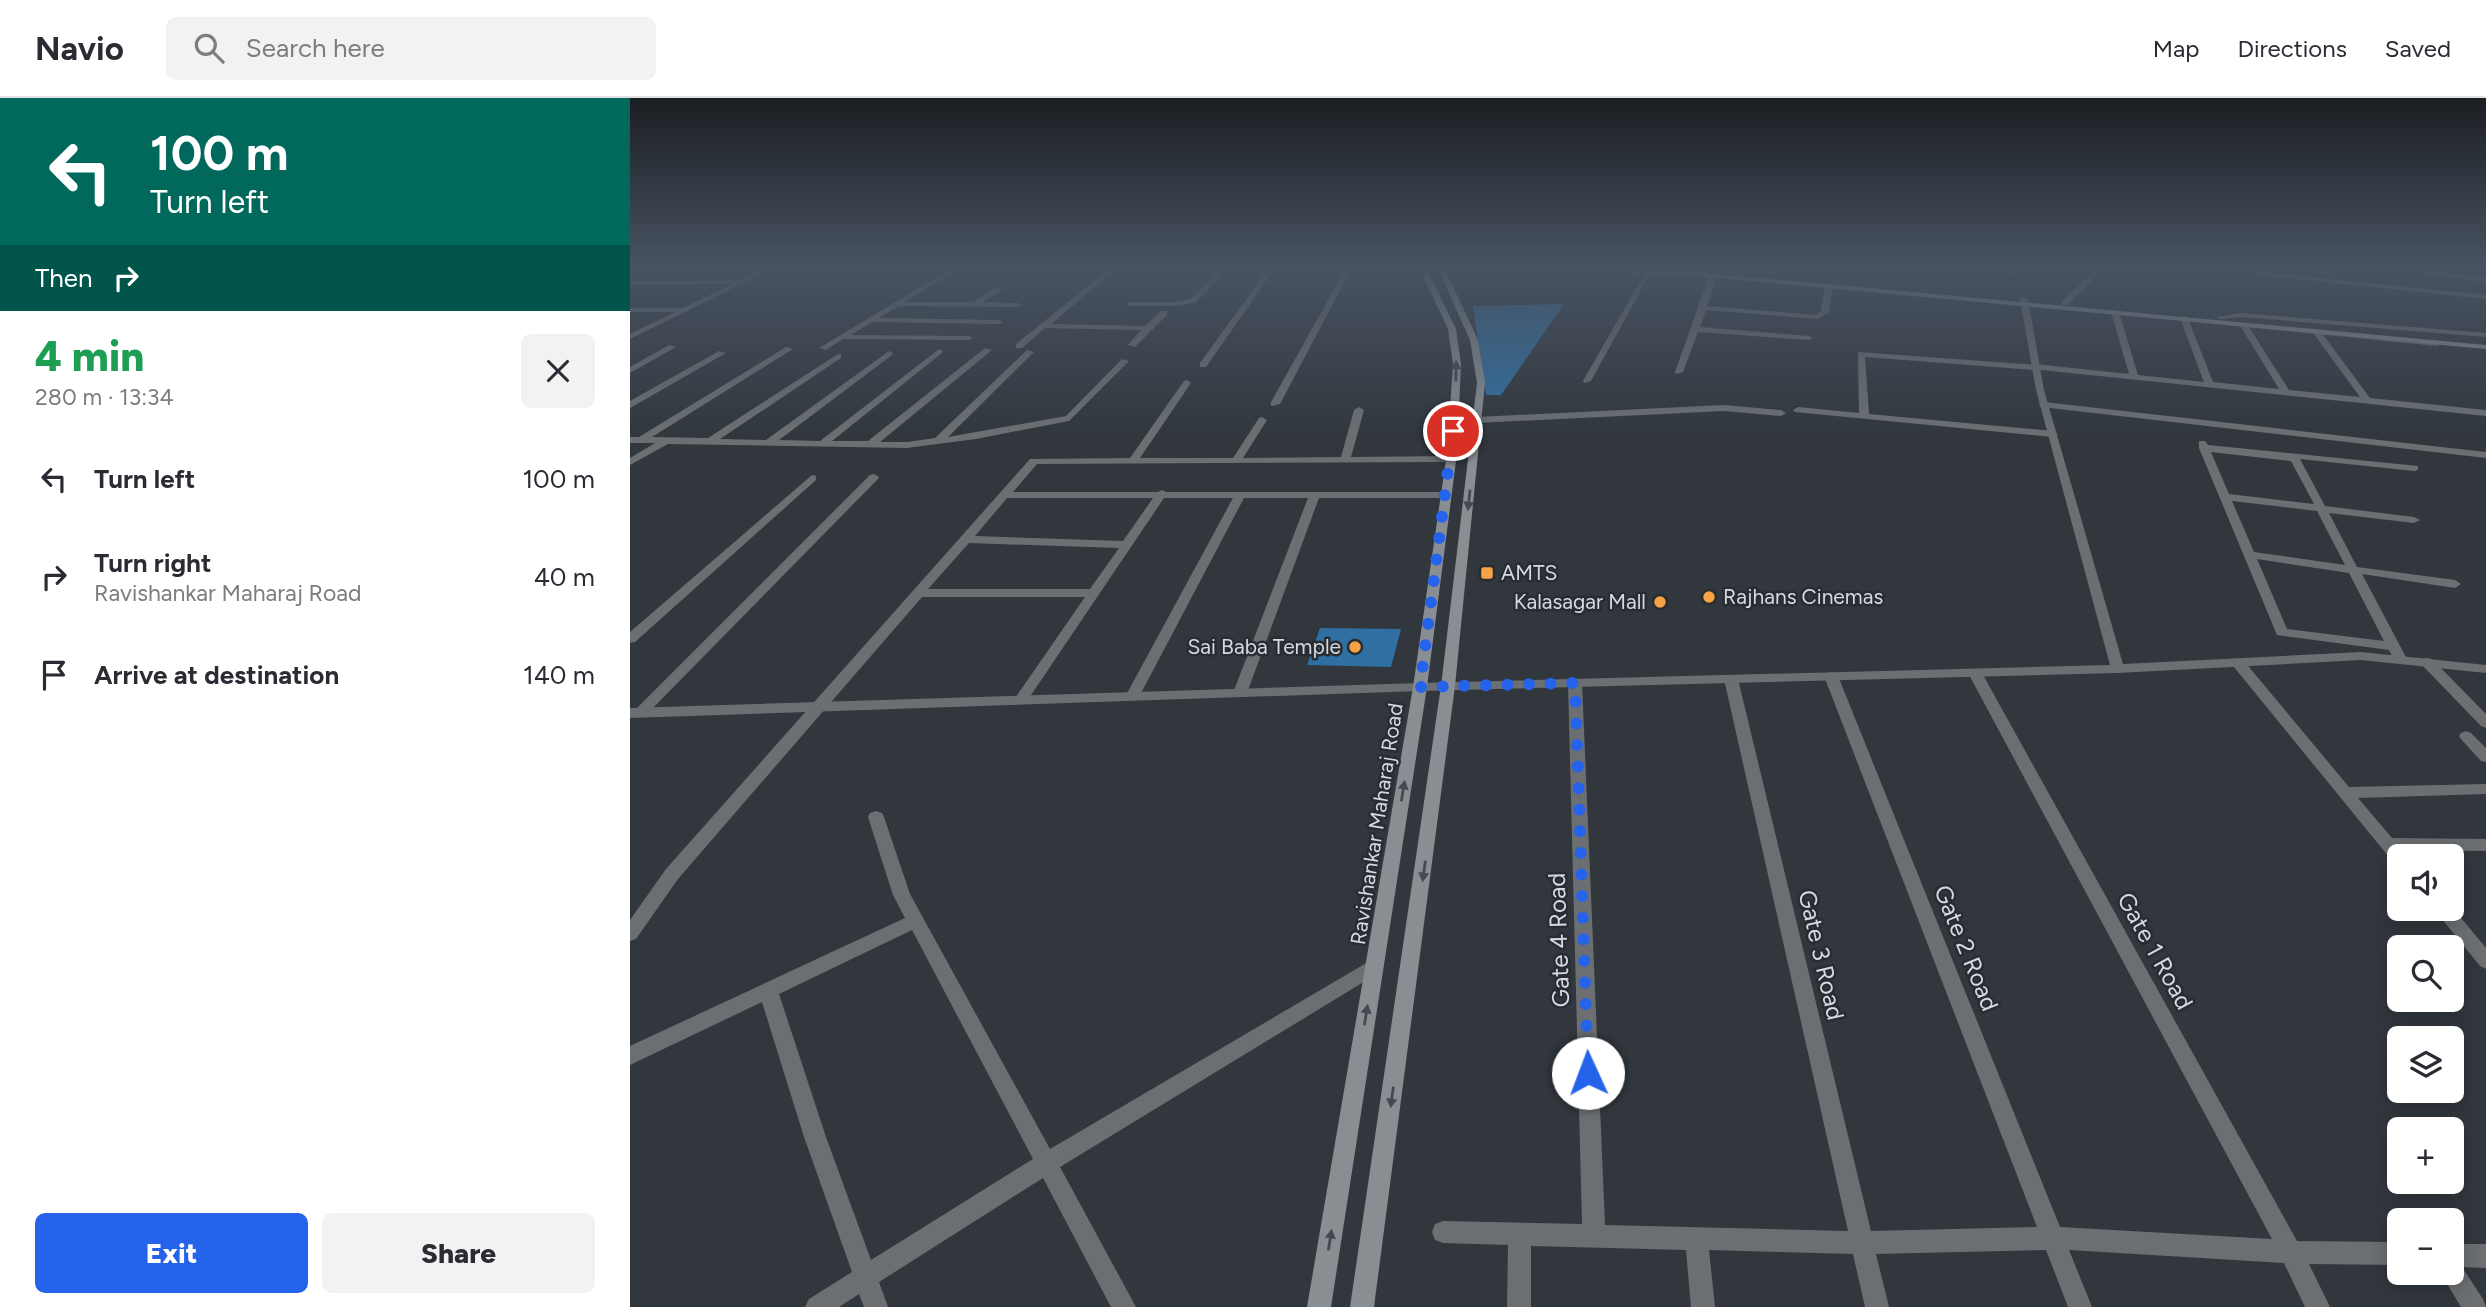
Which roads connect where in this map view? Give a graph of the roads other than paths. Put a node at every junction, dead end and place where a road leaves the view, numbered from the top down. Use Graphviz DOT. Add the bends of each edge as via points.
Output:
graph roads {
  1 [pos="660,322"];
  2 [pos="866,322"];
  3 [pos="1049,322"];
  4 [pos="1153,322"];
  5 [pos="1234,322"];
  6 [pos="1319,322"];
  7 [pos="1449,322"];
  8 [pos="1466,322"];
  9 [pos="1620,322"];
  10 [pos="1697,322"];
  11 [pos="2028,322"];
  12 [pos="2118,322"];
  13 [pos="2186,322"];
  14 [pos="2238,322"];
  15 [pos="2332,322"];
  16 [pos="2242,323"];
  17 [pos="1043,327"];
  18 [pos="1147,328"];
  19 [pos="1695,329"];
  20 [pos="2318,334"];
  21 [pos="2486,335"];
  22 [pos="630,337"];
  23 [pos="841,337"];
  24 [pos="969,338"];
  25 [pos="1809,338"];
  26 [pos="2486,341"];
  27 [pos="1132,345"];
  28 [pos="672,346"];
  29 [pos="1019,346"];
  30 [pos="822,348"];
  31 [pos="2486,348"];
  32 [pos="789,349"];
  33 [pos="988,350"];
  34 [pos="939,351"];
  35 [pos="1030,352"];
  36 [pos="722,353"];
  37 [pos="889,354"];
  38 [pos="838,356"];
  39 [pos="1125,361"];
  40 [pos="1203,365"];
  41 [pos="2035,367"];
  42 [pos="630,370"];
  43 [pos="1679,372"];
  44 [pos="2134,376"];
  45 [pos="1587,381"];
  46 [pos="1187,383"];
  47 [pos="2209,384"];
  48 [pos="2286,393"];
  49 [pos="2367,401"];
  50 [pos="1275,404"];
  51 [pos="630,405"];
  52 [pos="2044,405"];
  53 [pos="1360,410"];
  54 [pos="1798,410"];
  55 [pos="1781,413"];
  56 [pos="2486,413"];
  57 [pos="1864,415"];
  58 [pos="1262,420"];
  59 [pos="1477,420"];
  60 [pos="2053,433"];
  61 [pos="635,441"];
  62 [pos="665,441"];
  63 [pos="938,441"];
  64 [pos="709,442"];
  65 [pos="768,443"];
  66 [pos="822,444"];
  67 [pos="870,445"];
  68 [pos="2486,455"];
  69 [pos="2294,458"];
  70 [pos="1451,459"];
  71 [pos="1134,460"];
  72 [pos="1345,460"];
  73 [pos="1236,461"];
  74 [pos="630,462"];
  75 [pos="2414,468"];
  76 [pos="874,477"];
  77 [pos="812,478"];
  78 [pos="1162,493"];
  79 [pos="1241,494"];
  80 [pos="1315,494"];
  81 [pos="1004,495"];
  82 [pos="1446,495"];
  83 [pos="2227,497"];
  84 [pos="2319,508"];
  85 [pos="2414,520"];
  86 [pos="966,539"];
  87 [pos="1126,545"];
  88 [pos="2250,555"];
  89 [pos="2350,569"];
  90 [pos="2455,584"];
  91 [pos="920,593"];
  92 [pos="1095,593"];
  93 [pos="630,639"];
  94 [pos="2391,646"];
  95 [pos="2400,659"];
  96 [pos="2427,662"];
  97 [pos="2239,664"];
  98 [pos="2118,669"];
  99 [pos="2486,669"];
  100 [pos="1975,673"];
  101 [pos="1831,676"];
  102 [pos="1731,679"];
  103 [pos="1575,683"];
  104 [pos="1448,686"];
  105 [pos="1420,687"];
  106 [pos="1240,693"];
  107 [pos="1132,697"];
  108 [pos="1020,701"];
  109 [pos="821,707"];
  110 [pos="635,713"];
  111 [pos="2486,723"];
  112 [pos="2466,736"];
  113 [pos="2486,757"];
  114 [pos="2486,789"];
  115 [pos="2345,793"];
  116 [pos="876,817"];
  117 [pos="2388,844"];
  118 [pos="2464,845"];
  119 [pos="2486,845"];
  120 [pos="915,921"];
  121 [pos="2453,921"];
  122 [pos="630,934"];
  123 [pos="2486,961"];
  124 [pos="1374,967"];
  125 [pos="768,990"];
  126 [pos="630,1056"];
  127 [pos="1047,1163"];
  128 [pos="1443,1232"];
  129 [pos="1520,1235"];
  130 [pos="1594,1237"];
  131 [pos="2055,1238"];
  132 [pos="1697,1239"];
  133 [pos="1864,1243"];
  134 [pos="2291,1252"];
  135 [pos="2387,1254"];
  136 [pos="2464,1255"];
  137 [pos="2486,1256"];
  138 [pos="864,1277"];
  139 [pos="2461,1285"];
  140 [pos="817,1307"];
  141 [pos="876,1307"];
  142 [pos="1124,1307"];
  143 [pos="1319,1307"];
  144 [pos="1362,1307"];
  145 [pos="1519,1307"];
  146 [pos="1703,1307"];
  147 [pos="1877,1307"];
  148 [pos="2080,1307"];
  149 [pos="2318,1307"];
  150 [pos="2475,1307"];
  1 -- 22 [label="street"];
  2 -- 23 [label="street"];
  3 -- 17 [label="street"];
  4 -- 18 [label="street"];
  5 -- 40 [label="street"];
  6 -- 50 [label="street"];
  70 -- 7 [label="main road, Ravishankar Maharaj Road, one-way" via="1457,364"];
  8 -- 59 [label="main road" via="1474,340 1481,383"];
  9 -- 45 [label="street"];
  10 -- 19 [label="street"];
  11 -- 41 [label="street"];
  12 -- 44 [label="street"];
  13 -- 47 [label="street"];
  14 -- 16 [label="street"];
  15 -- 21 [label="street"];
  16 -- 20 [label="street"];
  16 -- 26 [label="main road"];
  16 -- 31 [label="main road"];
  16 -- 48 [label="street"];
  17 -- 18 [label="street"];
  17 -- 29 [label="street"];
  18 -- 27 [label="street"];
  19 -- 25 [label="street"];
  19 -- 43 [label="street"];
  20 -- 31 [label="street"];
  20 -- 49 [label="street"];
  23 -- 24 [label="street"];
  23 -- 30 [label="street"];
  28 -- 42 [label="street"];
  32 -- 61 [label="street"];
  33 -- 67 [label="street"];
  34 -- 66 [label="street"];
  35 -- 63 [label="street"];
  36 -- 51 [label="street"];
  37 -- 65 [label="street"];
  38 -- 64 [label="street"];
  39 -- 63 [label="street" via="1069,418"];
  41 -- 44 [label="street"];
  41 -- 52 [label="street"];
  41 -- 57 [label="street" via="1861,354"];
  44 -- 47 [label="street"];
  46 -- 71 [label="street"];
  47 -- 48 [label="street"];
  48 -- 49 [label="street"];
  49 -- 56 [label="street"];
  52 -- 60 [label="street"];
  52 -- 68 [label="street"];
  53 -- 72 [label="street"];
  54 -- 57 [label="street"];
  55 -- 59 [label="street" via="1724,408"];
  57 -- 60 [label="street"];
  58 -- 73 [label="street"];
  59 -- 104 [label="main road, one-way"];
  60 -- 98 [label="street"];
  61 -- 62 [label="street"];
  62 -- 64 [label="street"];
  62 -- 74 [label="street"];
  63 -- 67 [label="street"];
  64 -- 65 [label="street"];
  65 -- 66 [label="street"];
  66 -- 67 [label="street"];
  69 -- 75 [label="street" via="2309,455"];
  69 -- 83 [label="street" via="2203,445"];
  69 -- 84 [label="street"];
  70 -- 72 [label="street"];
  70 -- 82 [label="main road, Ravishankar Maharaj Road"];
  71 -- 73 [label="street"];
  71 -- 81 [label="street" via="1034,461"];
  72 -- 73 [label="street"];
  76 -- 110 [label="street"];
  77 -- 93 [label="street"];
  78 -- 79 [label="street"];
  78 -- 81 [label="street"];
  78 -- 87 [label="street"];
  79 -- 80 [label="street"];
  79 -- 107 [label="street"];
  80 -- 82 [label="street"];
  80 -- 106 [label="street"];
  81 -- 86 [label="street"];
  82 -- 105 [label="main road, Ravishankar Maharaj Road"];
  83 -- 84 [label="street"];
  83 -- 88 [label="street"];
  84 -- 85 [label="street"];
  84 -- 89 [label="street"];
  86 -- 87 [label="street"];
  86 -- 91 [label="street"];
  87 -- 92 [label="street"];
  88 -- 89 [label="street"];
  88 -- 94 [label="street" via="2282,632"];
  89 -- 90 [label="street"];
  89 -- 94 [label="street"];
  91 -- 92 [label="street"];
  91 -- 109 [label="street"];
  92 -- 108 [label="street"];
  94 -- 95 [label="street"];
  95 -- 96 [label="street"];
  95 -- 97 [label="street" via="2361,656"];
  96 -- 99 [label="street"];
  96 -- 111 [label="street"];
  97 -- 98 [label="street"];
  97 -- 115 [label="street"];
  98 -- 100 [label="street"];
  100 -- 101 [label="street"];
  100 -- 134 [label="street, Gate 1 Road"];
  101 -- 102 [label="street"];
  101 -- 131 [label="street, Gate 2 Road"];
  102 -- 103 [label="street"];
  102 -- 133 [label="street, Gate 3 Road"];
  103 -- 104 [label="street"];
  103 -- 130 [label="street, Gate 4 Road"];
  104 -- 105 [label="street"];
  104 -- 144 [label="main road, one-way"];
  105 -- 106 [label="street"];
  124 -- 105 [label="main road, Ravishankar Maharaj Road, one-way"];
  106 -- 107 [label="street"];
  107 -- 108 [label="street"];
  108 -- 109 [label="street"];
  109 -- 110 [label="street"];
  109 -- 122 [label="street" via="672,874"];
  112 -- 113 [label="street"];
  114 -- 115 [label="street"];
  115 -- 117 [label="street"];
  116 -- 120 [label="street"];
  118 -- 119 [label="street"];
  120 -- 125 [label="street"];
  120 -- 127 [label="street"];
  121 -- 123 [label="street"];
  124 -- 127 [label="street"];
  143 -- 124 [label="main road, Ravishankar Maharaj Road, one-way"];
  125 -- 126 [label="street"];
  125 -- 138 [label="street"];
  127 -- 138 [label="street"];
  127 -- 142 [label="street"];
  128 -- 129 [label="street"];
  129 -- 130 [label="street"];
  129 -- 145 [label="street"];
  130 -- 132 [label="street"];
  131 -- 133 [label="street"];
  131 -- 134 [label="street"];
  131 -- 148 [label="street, Gate 2 Road"];
  132 -- 133 [label="street"];
  132 -- 146 [label="street"];
  133 -- 147 [label="street, Gate 3 Road"];
  134 -- 135 [label="street"];
  134 -- 149 [label="street, Gate 1 Road"];
  136 -- 137 [label="street"];
  138 -- 140 [label="street"];
  138 -- 141 [label="street"];
  139 -- 150 [label="street"];
}
